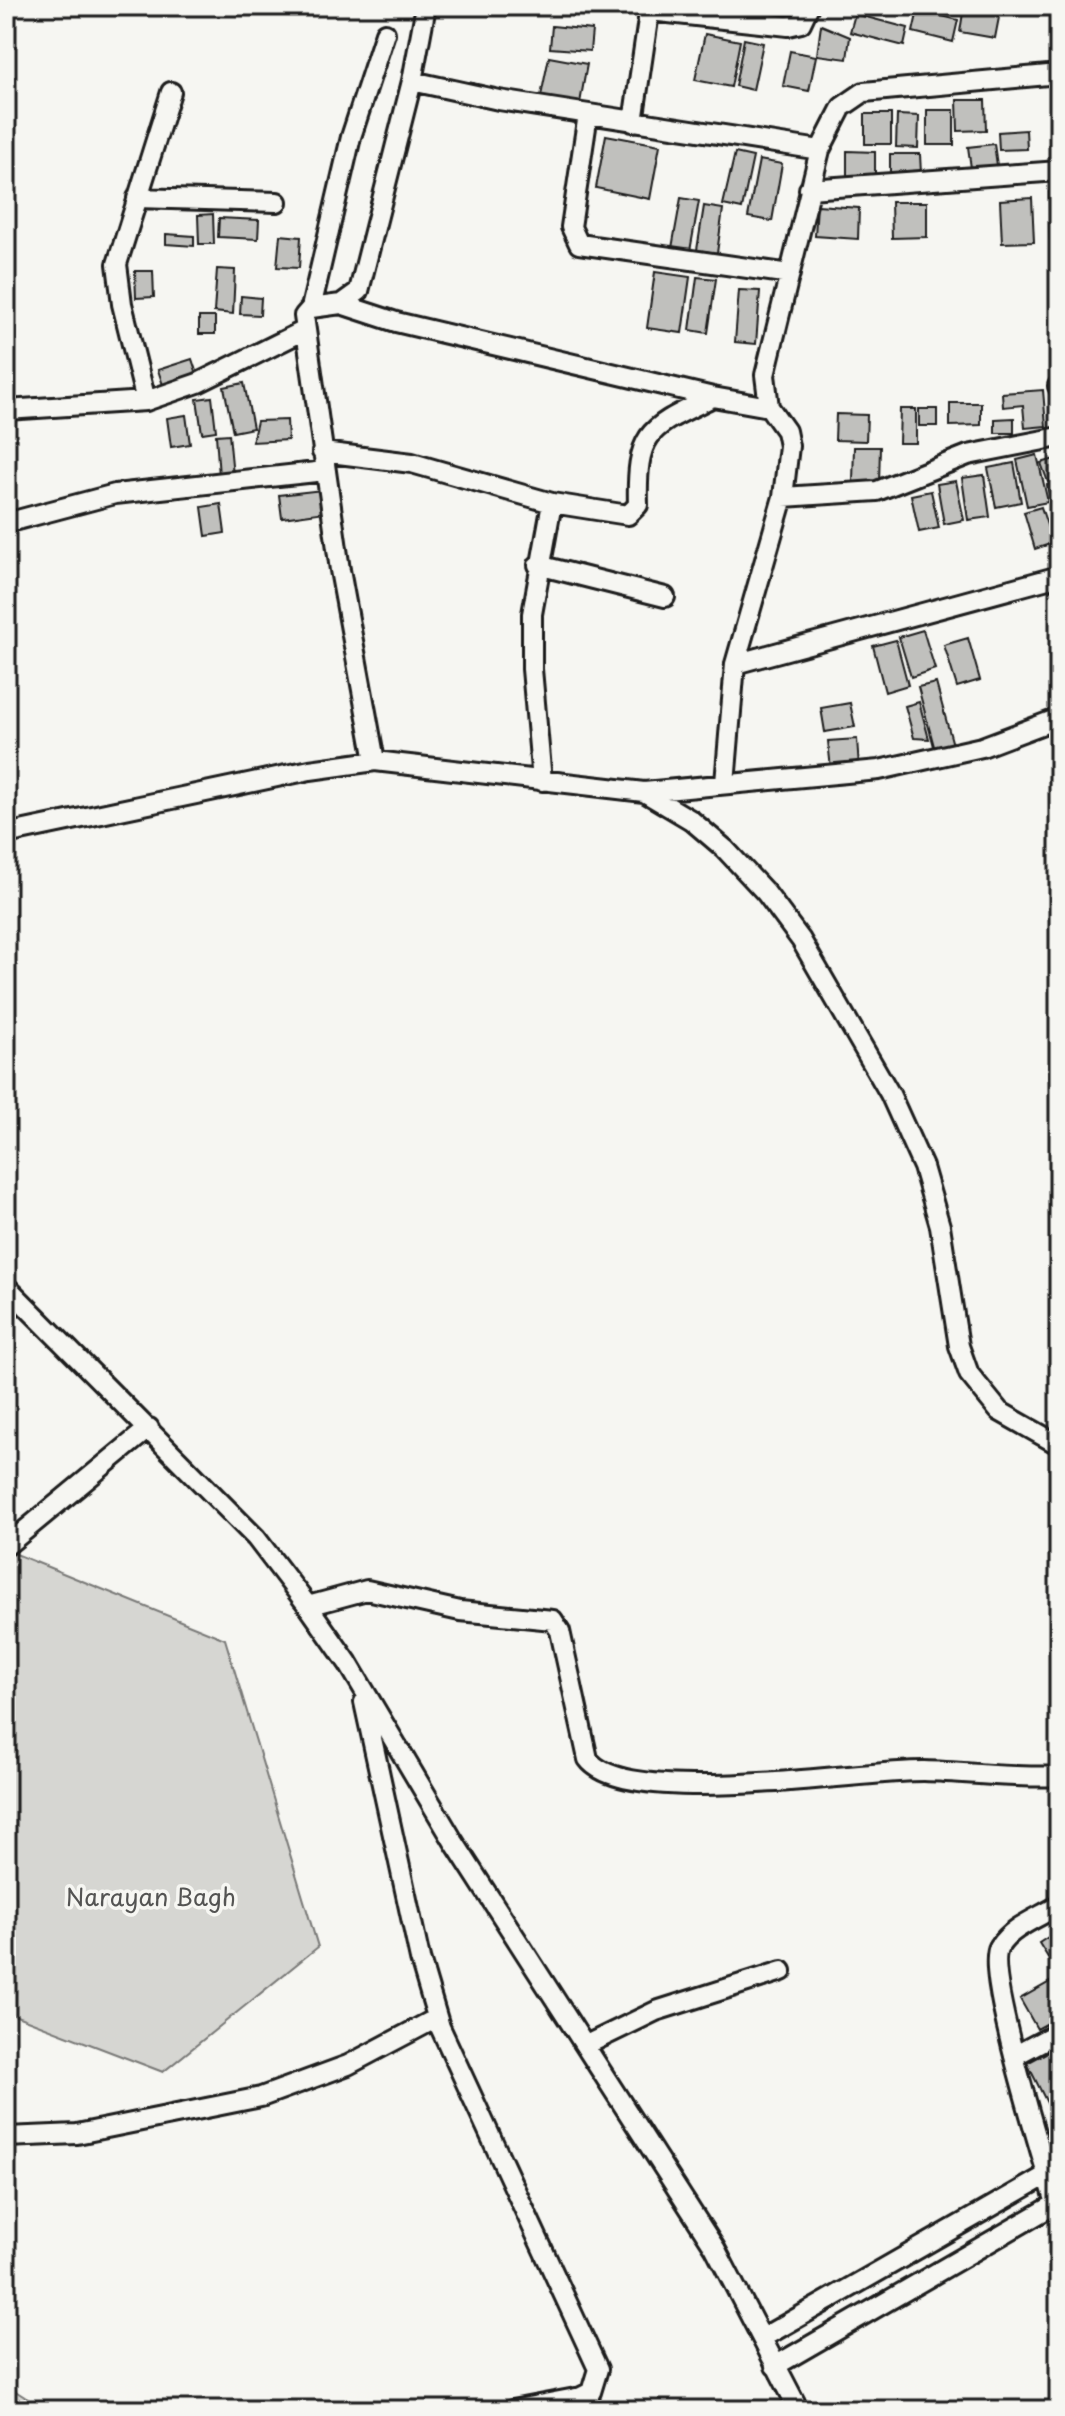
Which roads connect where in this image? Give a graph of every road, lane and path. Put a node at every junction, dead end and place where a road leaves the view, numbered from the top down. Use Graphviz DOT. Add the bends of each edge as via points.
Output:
graph roads {
  1 [pos="426,6"];
  2 [pos="809,6"];
  3 [pos="650,9"];
  4 [pos="385,33"];
  5 [pos="1059,74"];
  6 [pos="412,81"];
  7 [pos="171,92"];
  8 [pos="588,114"];
  9 [pos="633,122"];
  10 [pos="820,150"];
  11 [pos="1059,171"];
  12 [pos="809,189"];
  13 [pos="137,198"];
  14 [pos="277,202"];
  15 [pos="790,274"];
  16 [pos="341,304"];
  17 [pos="311,308"];
  18 [pos="303,331"];
  19 [pos="713,397"];
  20 [pos="146,401"];
  21 [pos="769,407"];
  22 [pos="6,410"];
  23 [pos="1059,437"];
  24 [pos="322,452"];
  25 [pos="325,471"];
  26 [pos="783,497"];
  27 [pos="552,503"];
  28 [pos="6,523"];
  29 [pos="538,565"];
  30 [pos="1059,576"];
  31 [pos="665,597"];
  32 [pos="735,664"];
  33 [pos="1059,718"];
  34 [pos="375,761"];
  35 [pos="542,781"];
  36 [pos="725,783"];
  37 [pos="644,792"];
  38 [pos="6,834"];
  39 [pos="6,1286"];
  40 [pos="149,1428"];
  41 [pos="1059,1445"];
  42 [pos="6,1546"];
  43 [pos="308,1606"];
  44 [pos="360,1684"];
  45 [pos="1059,1776"];
  46 [pos="1059,1905"];
  47 [pos="782,1971"];
  48 [pos="437,2018"];
  49 [pos="1059,2032"];
  50 [pos="586,2045"];
  51 [pos="1014,2056"];
  52 [pos="6,2137"];
  53 [pos="1053,2172"];
  54 [pos="1057,2203"];
  55 [pos="762,2338"];
  56 [pos="775,2366"];
  57 [pos="512,2410"];
  58 [pos="799,2410"];
  1 -- 6 [label="street"];
  2 -- 3 [label="street" via="801,23 788,26"];
  3 -- 9 [label="street"];
  4 -- 17 [label="street" via="351,137"];
  5 -- 10 [label="street" via="864,92 842,107"];
  6 -- 8 [label="street"];
  6 -- 16 [label="street" via="359,291"];
  7 -- 13 [label="street"];
  8 -- 9 [label="street"];
  8 -- 15 [label="street" via="571,227 579,244"];
  9 -- 10 [label="street"];
  10 -- 12 [label="street"];
  11 -- 12 [label="street"];
  12 -- 15 [label="street"];
  13 -- 14 [label="street"];
  13 -- 20 [label="street" via="117,264"];
  15 -- 21 [label="street" via="765,375"];
  16 -- 17 [label="street"];
  16 -- 19 [label="street" via="396,322"];
  17 -- 18 [label="street"];
  18 -- 20 [label="street" via="198,383"];
  18 -- 24 [label="street"];
  19 -- 21 [label="street"];
  19 -- 27 [label="street" via="648,435 641,451 635,512 621,516"];
  20 -- 22 [label="street"];
  21 -- 26 [label="street" via="786,431 789,446"];
  23 -- 26 [label="street" via="968,455 877,491"];
  24 -- 25 [label="street"];
  24 -- 27 [label="street" via="412,463"];
  25 -- 28 [label="street" via="115,494"];
  25 -- 34 [label="street"];
  26 -- 32 [label="street"];
  27 -- 29 [label="street"];
  29 -- 31 [label="street"];
  29 -- 35 [label="street" via="532,669"];
  30 -- 32 [label="street"];
  32 -- 36 [label="street"];
  33 -- 36 [label="street" via="935,759 824,777"];
  34 -- 35 [label="street"];
  34 -- 38 [label="street"];
  35 -- 37 [label="street"];
  36 -- 37 [label="street"];
  37 -- 41 [label="street" via="691,820 725,849 801,940 890,1094 923,1167 969,1374 999,1411"];
  39 -- 40 [label="street"];
  40 -- 42 [label="street"];
  40 -- 43 [label="street" via="256,1538"];
  43 -- 44 [label="street"];
  43 -- 45 [label="street" via="367,1590 460,1611 553,1620 560,1631 588,1759 630,1781 821,1781 923,1771 999,1778"];
  44 -- 48 [label="street"];
  44 -- 50 [label="street" via="454,1842"];
  46 -- 51 [label="street" via="1011,1934 997,1949 995,1967"];
  47 -- 50 [label="street" via="668,2006"];
  48 -- 52 [label="street" via="348,2065 261,2097 77,2134"];
  48 -- 57 [label="street" via="467,2094 598,2369 591,2392 581,2397"];
  49 -- 51 [label="street"];
  50 -- 55 [label="street" via="715,2248"];
  51 -- 53 [label="street"];
  53 -- 54 [label="street"];
  53 -- 55 [label="street"];
  54 -- 56 [label="street"];
  55 -- 56 [label="street"];
  56 -- 58 [label="street"];
}
